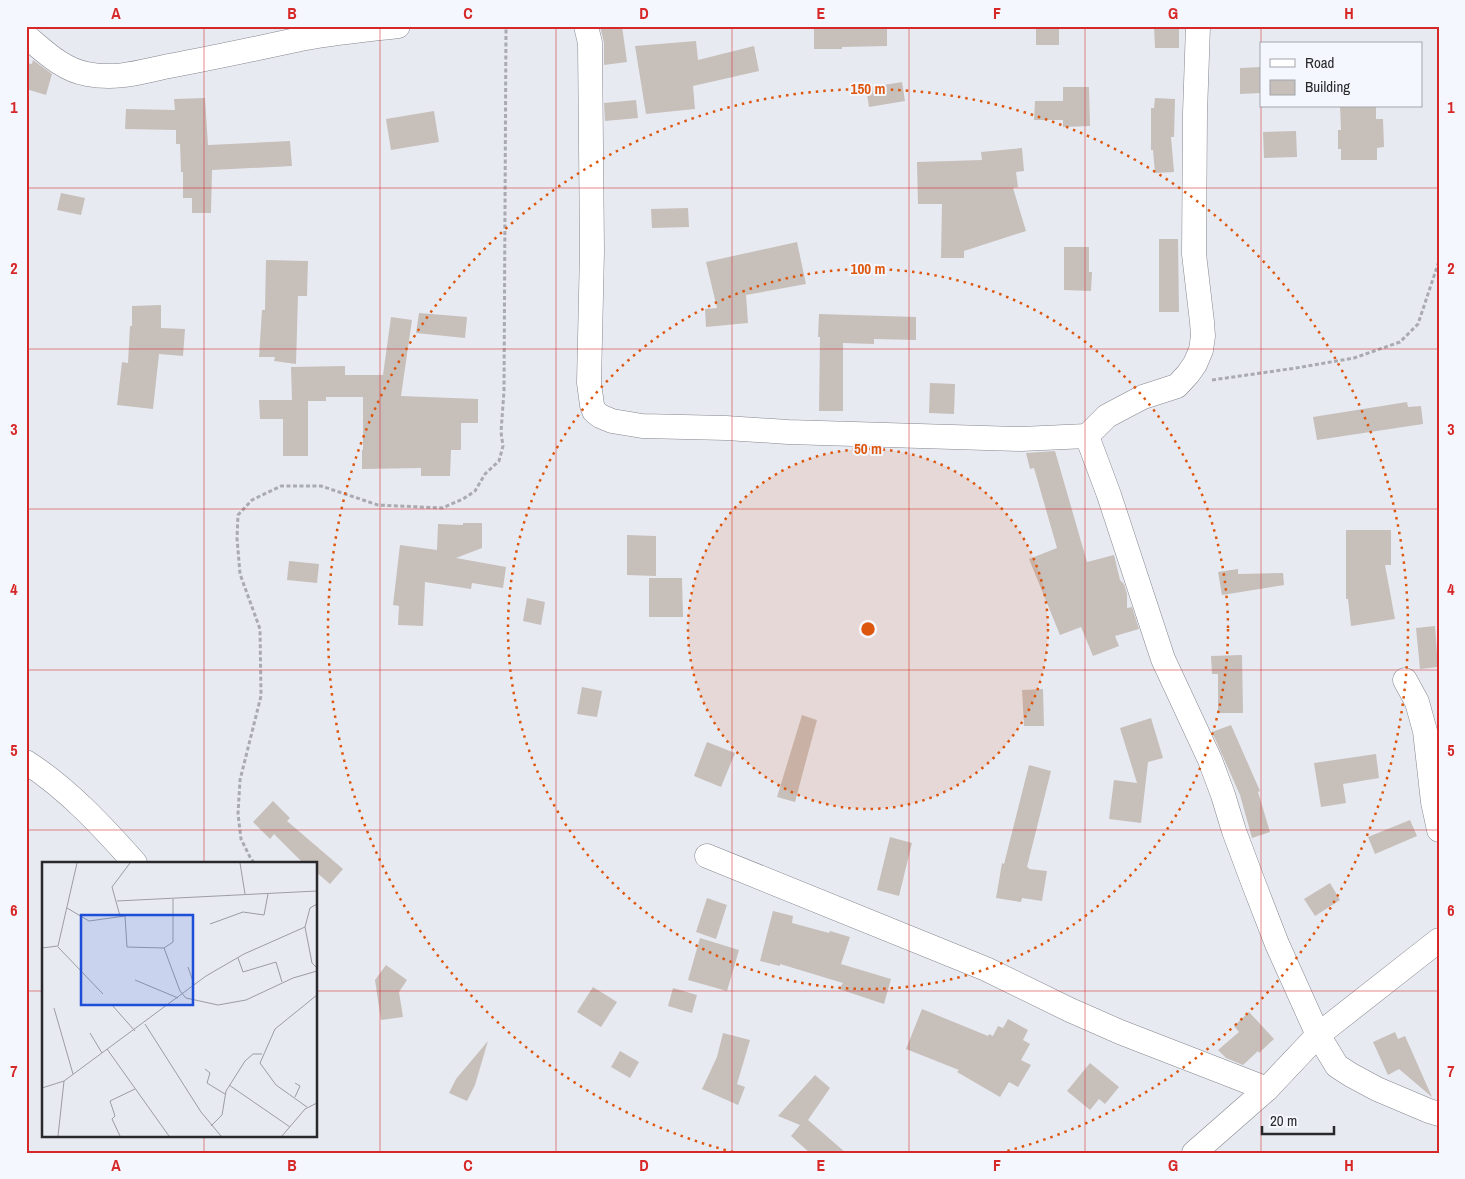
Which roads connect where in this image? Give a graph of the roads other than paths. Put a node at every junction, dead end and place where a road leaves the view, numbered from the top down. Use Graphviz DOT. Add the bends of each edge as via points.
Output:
graph roads {
  1 [pos="398,26"];
  2 [pos="586,26"];
  3 [pos="1198,26"];
  4 [pos="26,36"];
  5 [pos="1086,436"];
  6 [pos="1405,680"];
  7 [pos="26,762"];
  8 [pos="1439,830"];
  9 [pos="707,856"];
  10 [pos="134,862"];
  11 [pos="1439,940"];
  12 [pos="1318,1035"];
  13 [pos="1267,1088"];
  14 [pos="1439,1114"];
  15 [pos="1194,1153"];
  1 -- 4 [label="street" via="299,39 108,77 68,68"];
  2 -- 5 [label="street" via="590,43 592,169 589,383 594,411 600,416 642,426 1021,439"];
  3 -- 5 [label="street" via="1194,254 1203,336 1201,350 1196,364 1177,386 1143,397 1107,416"];
  5 -- 12 [label="street" via="1163,659 1210,760 1277,944"];
  6 -- 8 [label="street" via="1425,731"];
  7 -- 10 [label="street" via="60,787"];
  9 -- 13 [label="street" via="986,969 1120,1032"];
  11 -- 12 [label="street"];
  12 -- 13 [label="street"];
  12 -- 14 [label="street" via="1337,1066 1377,1089"];
  13 -- 15 [label="street"];
}
